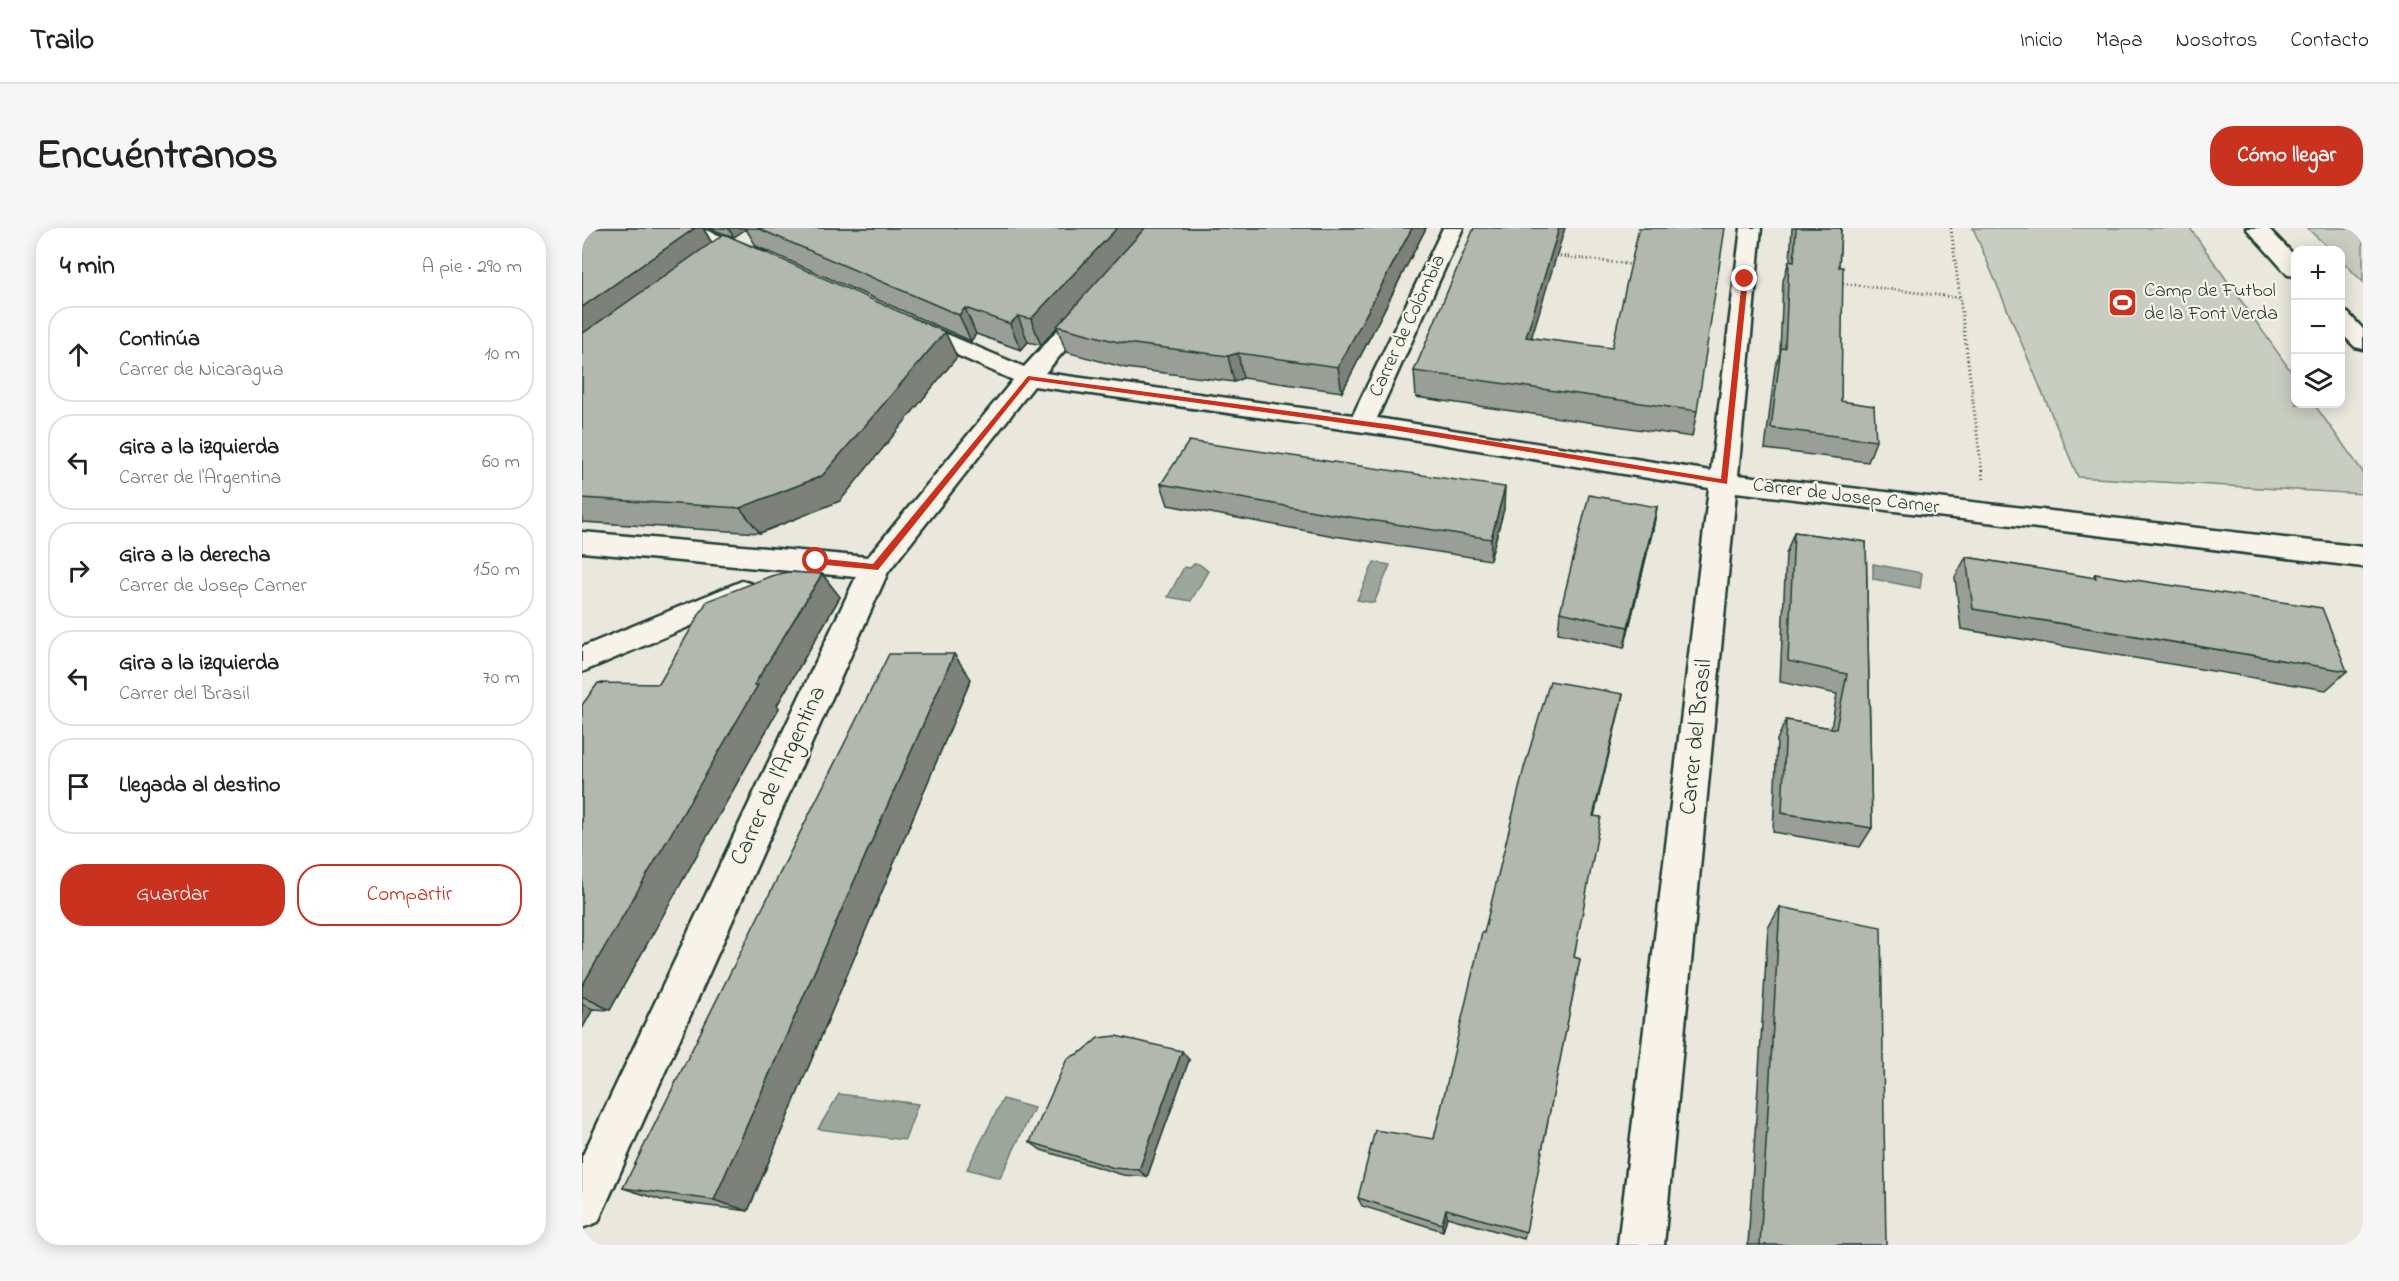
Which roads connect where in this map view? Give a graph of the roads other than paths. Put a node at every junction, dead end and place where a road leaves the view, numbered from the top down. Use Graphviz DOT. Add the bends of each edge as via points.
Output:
graph roads {
  1 [pos="681,228"];
  2 [pos="1453,228"];
  3 [pos="1750,228"];
  4 [pos="2256,228"];
  5 [pos="754,234"];
  6 [pos="735,248"];
  7 [pos="716,262"];
  8 [pos="778,266"];
  9 [pos="2291,266"];
  10 [pos="1110,286"];
  11 [pos="894,318"];
  12 [pos="2345,323"];
  13 [pos="2363,342"];
  14 [pos="1028,378"];
  15 [pos="1362,423"];
  16 [pos="1725,482"];
  17 [pos="582,542"];
  18 [pos="2363,557"];
  19 [pos="816,561"];
  20 [pos="875,568"];
  21 [pos="582,660"];
  22 [pos="582,1206"];
  23 [pos="1641,1245"];
  1 -- 6 [label="street"];
  2 -- 15 [label="street, Carrer de Colòmbia"];
  3 -- 16 [label="street, Carrer del Brasil"];
  4 -- 9 [label="street"];
  5 -- 6 [label="street"];
  6 -- 7 [label="street"];
  6 -- 8 [label="street"];
  10 -- 14 [label="street, Carrer de l'Argentina"];
  11 -- 14 [label="street, Carrer de Josep Carner"];
  12 -- 13 [label="street"];
  14 -- 15 [label="street, Carrer de Josep Carner"];
  14 -- 20 [label="street, Carrer de l'Argentina"];
  15 -- 16 [label="street, Carrer de Josep Carner"];
  16 -- 18 [label="street, Carrer de Josep Carner"];
  16 -- 23 [label="street, Carrer del Brasil"];
  17 -- 19 [label="street"];
  19 -- 20 [label="street"];
  19 -- 21 [label="street"];
  20 -- 22 [label="street, Carrer de l'Argentina"];
}
